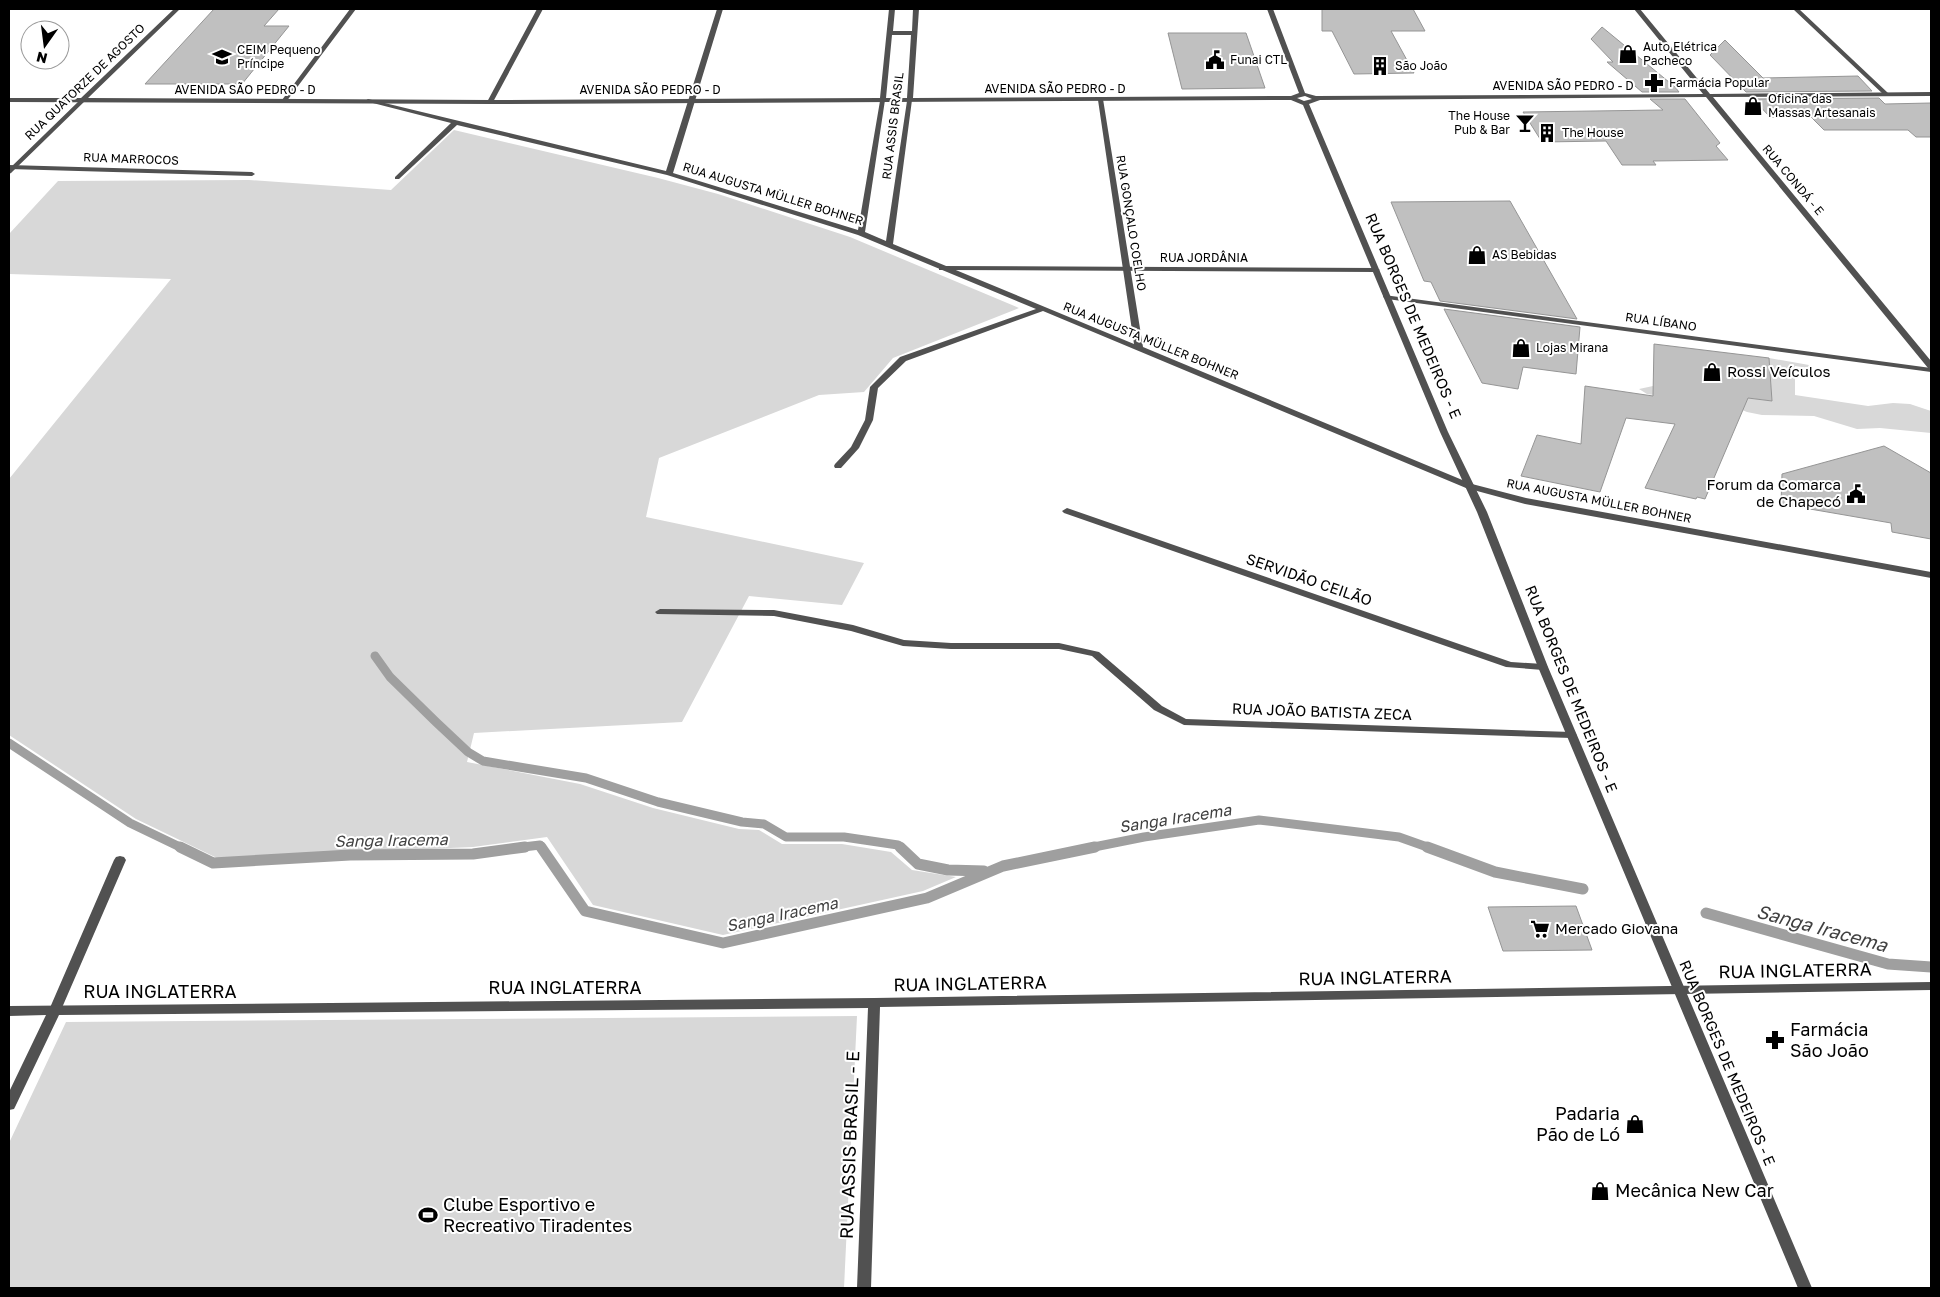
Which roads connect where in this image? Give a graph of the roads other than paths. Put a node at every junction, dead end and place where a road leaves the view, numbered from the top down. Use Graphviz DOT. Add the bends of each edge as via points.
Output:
graph roads {
  1 [pos="177,9"];
  2 [pos="353,9"];
  3 [pos="540,9"];
  4 [pos="720,9"];
  5 [pos="892,9"];
  6 [pos="916,9"];
  7 [pos="1270,9"];
  8 [pos="1637,9"];
  9 [pos="1796,9"];
  10 [pos="889,33"];
  11 [pos="914,33"];
  12 [pos="1886,94"];
  13 [pos="1931,94"];
  14 [pos="1302,95"];
  15 [pos="1709,96"];
  16 [pos="1292,98"];
  17 [pos="1316,98"];
  18 [pos="9,100"];
  19 [pos="83,100"];
  20 [pos="1100,100"];
  21 [pos="284,101"];
  22 [pos="368,101"];
  23 [pos="692,101"];
  24 [pos="882,101"];
  25 [pos="910,101"];
  26 [pos="490,102"];
  27 [pos="1306,104"];
  28 [pos="455,123"];
  29 [pos="10,169"];
  30 [pos="252,174"];
  31 [pos="669,174"];
  32 [pos="397,178"];
  33 [pos="861,233"];
  34 [pos="889,245"];
  35 [pos="942,268"];
  36 [pos="1126,269"];
  37 [pos="1376,270"];
  38 [pos="1387,297"];
  39 [pos="1042,309"];
  40 [pos="1139,350"];
  41 [pos="1931,366"];
  42 [pos="1931,370"];
  43 [pos="838,466"];
  44 [pos="1469,486"];
  45 [pos="1067,511"];
  46 [pos="1931,574"];
  47 [pos="660,612"];
  48 [pos="1543,667"];
  49 [pos="1572,735"];
  50 [pos="120,860"];
  51 [pos="1931,986"];
  52 [pos="1679,991"];
  53 [pos="874,1003"];
  54 [pos="9,1010"];
  55 [pos="55,1010"];
  56 [pos="9,1105"];
  57 [pos="864,1288"];
  58 [pos="1805,1288"];
  1 -- 19 [label="street, RUA QUATORZE DE AGOSTO"];
  2 -- 21 [label="street"];
  3 -- 26 [label="street"];
  4 -- 23 [label="street"];
  5 -- 10 [label="street, RUA ASSIS BRASIL"];
  6 -- 11 [label="street, RUA ASSIS BRASIL"];
  7 -- 14 [label="street"];
  8 -- 15 [label="street, RUA CONDÁ - E"];
  9 -- 12 [label="street"];
  10 -- 11 [label="street"];
  10 -- 24 [label="street, RUA ASSIS BRASIL"];
  11 -- 25 [label="street, RUA ASSIS BRASIL"];
  12 -- 13 [label="street, AVENIDA SÃO PEDRO - D"];
  12 -- 15 [label="street, AVENIDA SÃO PEDRO - D"];
  14 -- 16 [label="street"];
  14 -- 17 [label="street, AVENIDA SÃO PEDRO - D"];
  15 -- 17 [label="street, AVENIDA SÃO PEDRO - D"];
  15 -- 41 [label="street, RUA CONDÁ - E"];
  16 -- 20 [label="street, AVENIDA SÃO PEDRO - D"];
  16 -- 27 [label="street"];
  17 -- 27 [label="street" via="1315,102"];
  18 -- 19 [label="street, AVENIDA SÃO PEDRO - D"];
  19 -- 21 [label="street, AVENIDA SÃO PEDRO - D"];
  19 -- 29 [label="street, RUA QUATORZE DE AGOSTO"];
  20 -- 25 [label="street, AVENIDA SÃO PEDRO - D"];
  20 -- 36 [label="street, RUA GONÇALO COELHO"];
  21 -- 22 [label="street, AVENIDA SÃO PEDRO - D"];
  22 -- 26 [label="street, AVENIDA SÃO PEDRO - D"];
  22 -- 28 [label="street, RUA AUGUSTA MÜLLER BOHNER"];
  23 -- 24 [label="street, AVENIDA SÃO PEDRO - D"];
  23 -- 26 [label="street, AVENIDA SÃO PEDRO - D"];
  23 -- 31 [label="street"];
  24 -- 25 [label="street, AVENIDA SÃO PEDRO - D"];
  24 -- 33 [label="street, RUA ASSIS BRASIL"];
  25 -- 34 [label="street, RUA ASSIS BRASIL"];
  27 -- 37 [label="street, RUA BORGES DE MEDEIROS - E"];
  28 -- 31 [label="street, RUA AUGUSTA MÜLLER BOHNER"];
  28 -- 32 [label="street"];
  29 -- 30 [label="street, RUA MARROCOS"];
  31 -- 33 [label="street, RUA AUGUSTA MÜLLER BOHNER"];
  33 -- 34 [label="street, RUA AUGUSTA MÜLLER BOHNER"];
  34 -- 35 [label="street, RUA AUGUSTA MÜLLER BOHNER"];
  35 -- 36 [label="street, RUA JORDÂNIA"];
  35 -- 39 [label="street, RUA AUGUSTA MÜLLER BOHNER"];
  36 -- 37 [label="street, RUA JORDÂNIA"];
  36 -- 40 [label="street, RUA GONÇALO COELHO"];
  37 -- 38 [label="street, RUA BORGES DE MEDEIROS - E"];
  38 -- 42 [label="street, RUA LÍBANO"];
  38 -- 44 [label="street, RUA BORGES DE MEDEIROS - E"];
  39 -- 40 [label="street, RUA AUGUSTA MÜLLER BOHNER"];
  39 -- 43 [label="street" via="903,359 874,387 869,420 855,448"];
  40 -- 44 [label="street, RUA AUGUSTA MÜLLER BOHNER"];
  44 -- 46 [label="street, RUA AUGUSTA MÜLLER BOHNER" via="1525,502"];
  44 -- 48 [label="street, RUA BORGES DE MEDEIROS - E"];
  45 -- 48 [label="street, SERVIDÃO CEILÃO" via="1510,665"];
  47 -- 49 [label="street, RUA JOÃO BATISTA ZECA" via="774,613 853,628 904,643 1059,646 1095,654 1158,708 1184,722"];
  48 -- 49 [label="street, RUA BORGES DE MEDEIROS - E"];
  49 -- 52 [label="street, RUA BORGES DE MEDEIROS - E"];
  50 -- 55 [label="street"];
  51 -- 52 [label="street, RUA INGLATERRA"];
  52 -- 53 [label="street, RUA INGLATERRA"];
  52 -- 58 [label="street, RUA BORGES DE MEDEIROS - E"];
  53 -- 55 [label="street, RUA INGLATERRA"];
  53 -- 57 [label="street, RUA ASSIS BRASIL - E"];
  54 -- 55 [label="street, RUA INGLATERRA"];
  55 -- 56 [label="street"];
}
